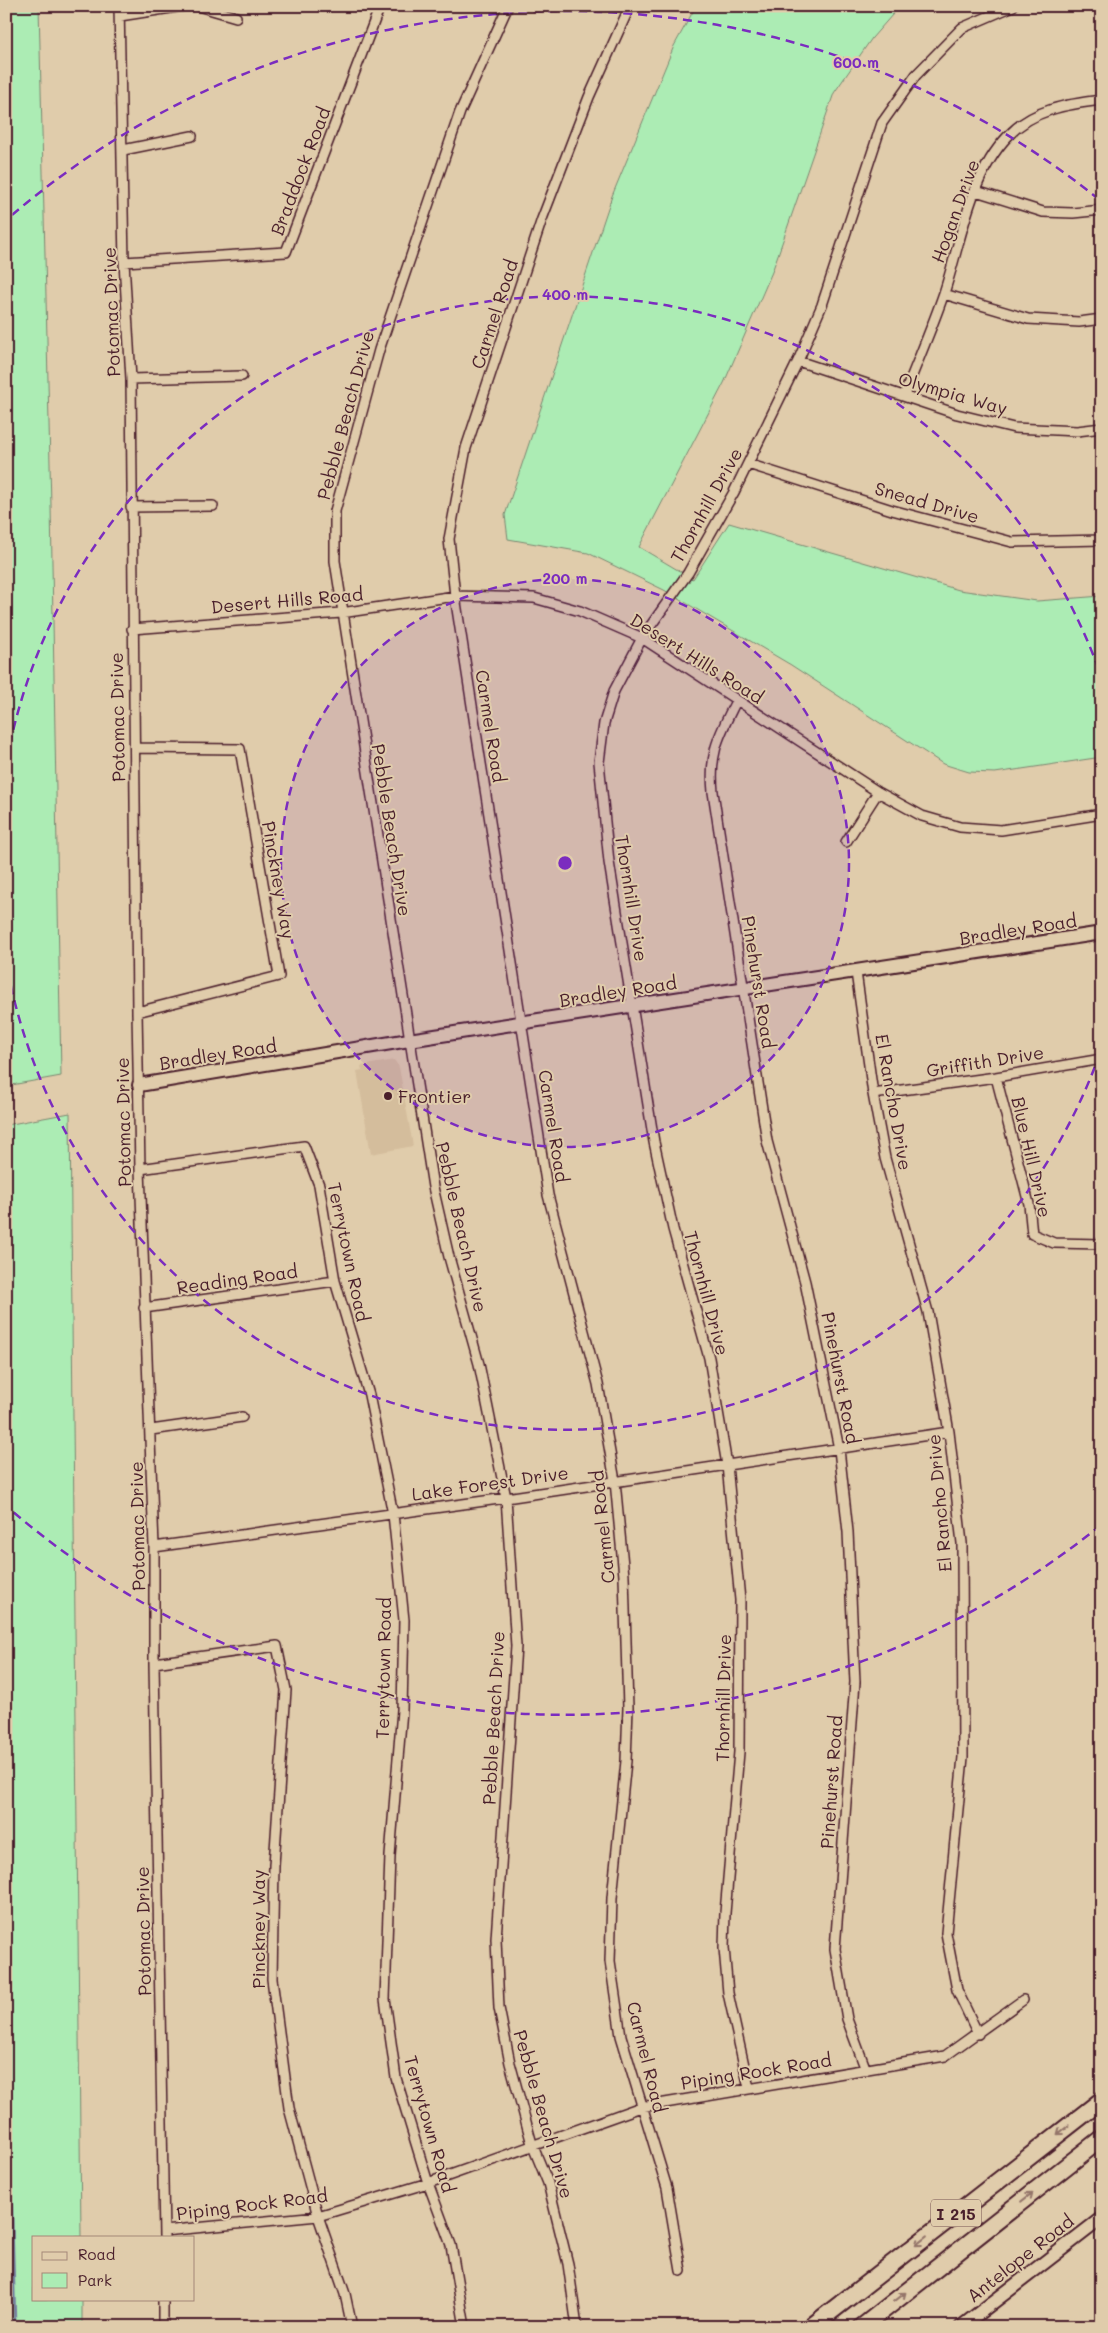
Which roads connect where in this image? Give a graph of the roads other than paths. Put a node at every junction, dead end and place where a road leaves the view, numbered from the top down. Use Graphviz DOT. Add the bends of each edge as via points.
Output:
graph roads {
  1 [pos="119,6"];
  2 [pos="184,6"];
  3 [pos="198,6"];
  4 [pos="380,6"];
  5 [pos="508,6"];
  6 [pos="630,6"];
  7 [pos="1013,6"];
  8 [pos="120,16"];
  9 [pos="236,16"];
  10 [pos="1102,100"];
  11 [pos="192,136"];
  12 [pos="123,150"];
  13 [pos="976,191"];
  14 [pos="1102,210"];
  15 [pos="124,262"];
  16 [pos="944,294"];
  17 [pos="1102,319"];
  18 [pos="798,362"];
  19 [pos="242,376"];
  20 [pos="130,379"];
  21 [pos="904,396"];
  22 [pos="1102,428"];
  23 [pos="748,464"];
  24 [pos="213,506"];
  25 [pos="131,507"];
  26 [pos="1102,540"];
  27 [pos="455,596"];
  28 [pos="341,613"];
  29 [pos="132,628"];
  30 [pos="642,638"];
  31 [pos="736,701"];
  32 [pos="135,748"];
  33 [pos="878,792"];
  34 [pos="1102,814"];
  35 [pos="846,842"];
  36 [pos="1102,933"];
  37 [pos="856,972"];
  38 [pos="744,989"];
  39 [pos="632,1006"];
  40 [pos="137,1012"];
  41 [pos="521,1023"];
  42 [pos="410,1040"];
  43 [pos="1102,1059"];
  44 [pos="996,1077"];
  45 [pos="139,1085"];
  46 [pos="873,1094"];
  47 [pos="140,1169"];
  48 [pos="1102,1244"];
  49 [pos="335,1281"];
  50 [pos="144,1308"];
  51 [pos="242,1417"];
  52 [pos="151,1430"];
  53 [pos="949,1432"];
  54 [pos="839,1449"];
  55 [pos="727,1465"];
  56 [pos="614,1481"];
  57 [pos="506,1498"];
  58 [pos="393,1514"];
  59 [pos="154,1546"];
  60 [pos="154,1664"];
  61 [pos="1023,2000"];
  62 [pos="978,2034"];
  63 [pos="866,2070"];
  64 [pos="749,2088"];
  65 [pos="1102,2100"];
  66 [pos="641,2107"];
  67 [pos="1102,2138"];
  68 [pos="532,2144"];
  69 [pos="428,2183"];
  70 [pos="318,2216"];
  71 [pos="1102,2218"];
  72 [pos="164,2234"];
  73 [pos="681,2271"];
  74 [pos="163,2300"];
  75 [pos="163,2327"];
  76 [pos="352,2327"];
  77 [pos="465,2327"];
  78 [pos="577,2327"];
  79 [pos="811,2327"];
  80 [pos="862,2327"];
  81 [pos="961,2327"];
  1 -- 8 [label="street, Potomac Drive"];
  2 -- 8 [label="street"];
  3 -- 9 [label="street"];
  4 -- 15 [label="street, Braddock Road" via="286,252"];
  5 -- 28 [label="street, Pebble Beach Drive" via="460,112 376,359 336,511 334,561"];
  6 -- 27 [label="street, Carmel Road" via="589,97 542,219 466,448 448,539"];
  7 -- 18 [label="street, Thornhill Drive" via="962,28 916,74 882,123 822,305"];
  8 -- 12 [label="street, Potomac Drive"];
  10 -- 13 [label="street, Hogan Drive" via="1066,104 1034,116 1009,135 994,153"];
  11 -- 12 [label="street"];
  12 -- 15 [label="street, Potomac Drive"];
  13 -- 14 [label="street" via="1043,212"];
  13 -- 16 [label="street, Hogan Drive"];
  15 -- 20 [label="street, Potomac Drive"];
  16 -- 17 [label="street" via="1028,319 1079,322"];
  16 -- 21 [label="street, Hogan Drive"];
  18 -- 21 [label="street, Olympia Way"];
  18 -- 23 [label="street, Thornhill Drive"];
  19 -- 20 [label="street"];
  20 -- 25 [label="street, Potomac Drive"];
  21 -- 22 [label="street, Olympia Way" via="1014,428 1077,431"];
  23 -- 26 [label="street, Snead Drive" via="892,510 1012,542"];
  23 -- 30 [label="street, Thornhill Drive" via="688,573"];
  24 -- 25 [label="street"];
  25 -- 29 [label="street, Potomac Drive"];
  27 -- 28 [label="street, Desert Hills Road"];
  27 -- 30 [label="street, Desert Hills Road" via="534,598 580,611"];
  27 -- 41 [label="street, Carmel Road"];
  28 -- 29 [label="street, Desert Hills Road"];
  28 -- 42 [label="street, Pebble Beach Drive"];
  29 -- 32 [label="street, Potomac Drive"];
  30 -- 31 [label="street, Desert Hills Road"];
  30 -- 39 [label="street, Thornhill Drive" via="614,691 604,723 599,762 609,862"];
  31 -- 33 [label="street, Desert Hills Road"];
  31 -- 38 [label="street, Pinehurst Road" via="714,746 710,770"];
  32 -- 40 [label="street, Potomac Drive"];
  32 -- 40 [label="street, Pinckney Way" via="240,749 279,976"];
  33 -- 34 [label="street, Desert Hills Road" via="922,816 960,827 1001,830"];
  33 -- 35 [label="street"];
  36 -- 37 [label="street, Bradley Road"];
  37 -- 38 [label="street, Bradley Road"];
  37 -- 46 [label="street, El Rancho Drive"];
  38 -- 39 [label="street, Bradley Road"];
  38 -- 54 [label="street, Pinehurst Road" via="766,1141 805,1282"];
  39 -- 41 [label="street, Bradley Road"];
  39 -- 55 [label="street, Thornhill Drive" via="654,1142 673,1229 709,1358"];
  40 -- 45 [label="street, Potomac Drive"];
  41 -- 42 [label="street, Bradley Road"];
  41 -- 56 [label="street, Carmel Road" via="548,1195 598,1384"];
  42 -- 45 [label="street, Bradley Road"];
  42 -- 57 [label="street, Pebble Beach Drive" via="433,1188 479,1364"];
  43 -- 44 [label="street, Griffith Drive"];
  44 -- 46 [label="street, Griffith Drive"];
  44 -- 48 [label="street, Blue Hill Drive" via="1028,1204 1032,1234 1054,1243"];
  45 -- 47 [label="street, Potomac Drive"];
  46 -- 53 [label="street, El Rancho Drive" via="885,1158 928,1312"];
  47 -- 49 [label="street, Terrytown Road" via="304,1146 319,1185"];
  47 -- 50 [label="street, Potomac Drive"];
  49 -- 50 [label="street, Reading Road"];
  49 -- 58 [label="street, Terrytown Road" via="368,1395"];
  50 -- 52 [label="street, Potomac Drive"];
  51 -- 52 [label="street"];
  52 -- 59 [label="street, Potomac Drive"];
  53 -- 54 [label="street, Lake Forest Drive"];
  53 -- 62 [label="street, El Rancho Drive" via="962,1543 963,1757 946,1933 957,1990"];
  54 -- 55 [label="street, Lake Forest Drive"];
  54 -- 63 [label="street, Pinehurst Road" via="848,1532 856,1682 835,1948 847,2019"];
  55 -- 56 [label="street, Lake Forest Drive"];
  55 -- 64 [label="street, Thornhill Drive" via="740,1610 739,1752 724,1913 724,1948 729,2001"];
  56 -- 57 [label="street, Lake Forest Drive"];
  56 -- 66 [label="street, Carmel Road" via="624,1576 628,1708 610,1961 621,2036"];
  57 -- 58 [label="street, Lake Forest Drive"];
  57 -- 68 [label="street, Pebble Beach Drive" via="516,1646 496,1939 499,2008"];
  58 -- 59 [label="street, Lake Forest Drive"];
  58 -- 69 [label="street, Terrytown Road" via="403,1629 402,1710 390,1856 385,1999 396,2078"];
  59 -- 60 [label="street, Potomac Drive"];
  60 -- 70 [label="street, Pinckney Way" via="277,1646 286,1690 274,1865 272,1979 289,2108"];
  60 -- 72 [label="street, Potomac Drive"];
  61 -- 62 [label="street, Piping Rock Road"];
  62 -- 63 [label="street, Piping Rock Road" via="945,2056"];
  63 -- 64 [label="street, Piping Rock Road"];
  64 -- 66 [label="street, Piping Rock Road"];
  65 -- 79 [label="highway, I 215, one-way"];
  66 -- 68 [label="street, Piping Rock Road"];
  66 -- 73 [label="street, Carmel Road" via="667,2188"];
  80 -- 67 [label="highway, I 215, one-way"];
  68 -- 69 [label="street, Piping Rock Road"];
  68 -- 78 [label="street, Pebble Beach Drive" via="548,2183 568,2264"];
  69 -- 70 [label="street, Piping Rock Road"];
  69 -- 77 [label="street, Terrytown Road" via="451,2245"];
  70 -- 72 [label="street, Piping Rock Road"];
  70 -- 76 [label="street, Pinckney Way" via="345,2294"];
  71 -- 81 [label="street, Antelope Road"];
  74 -- 75 [label="street"];
}
